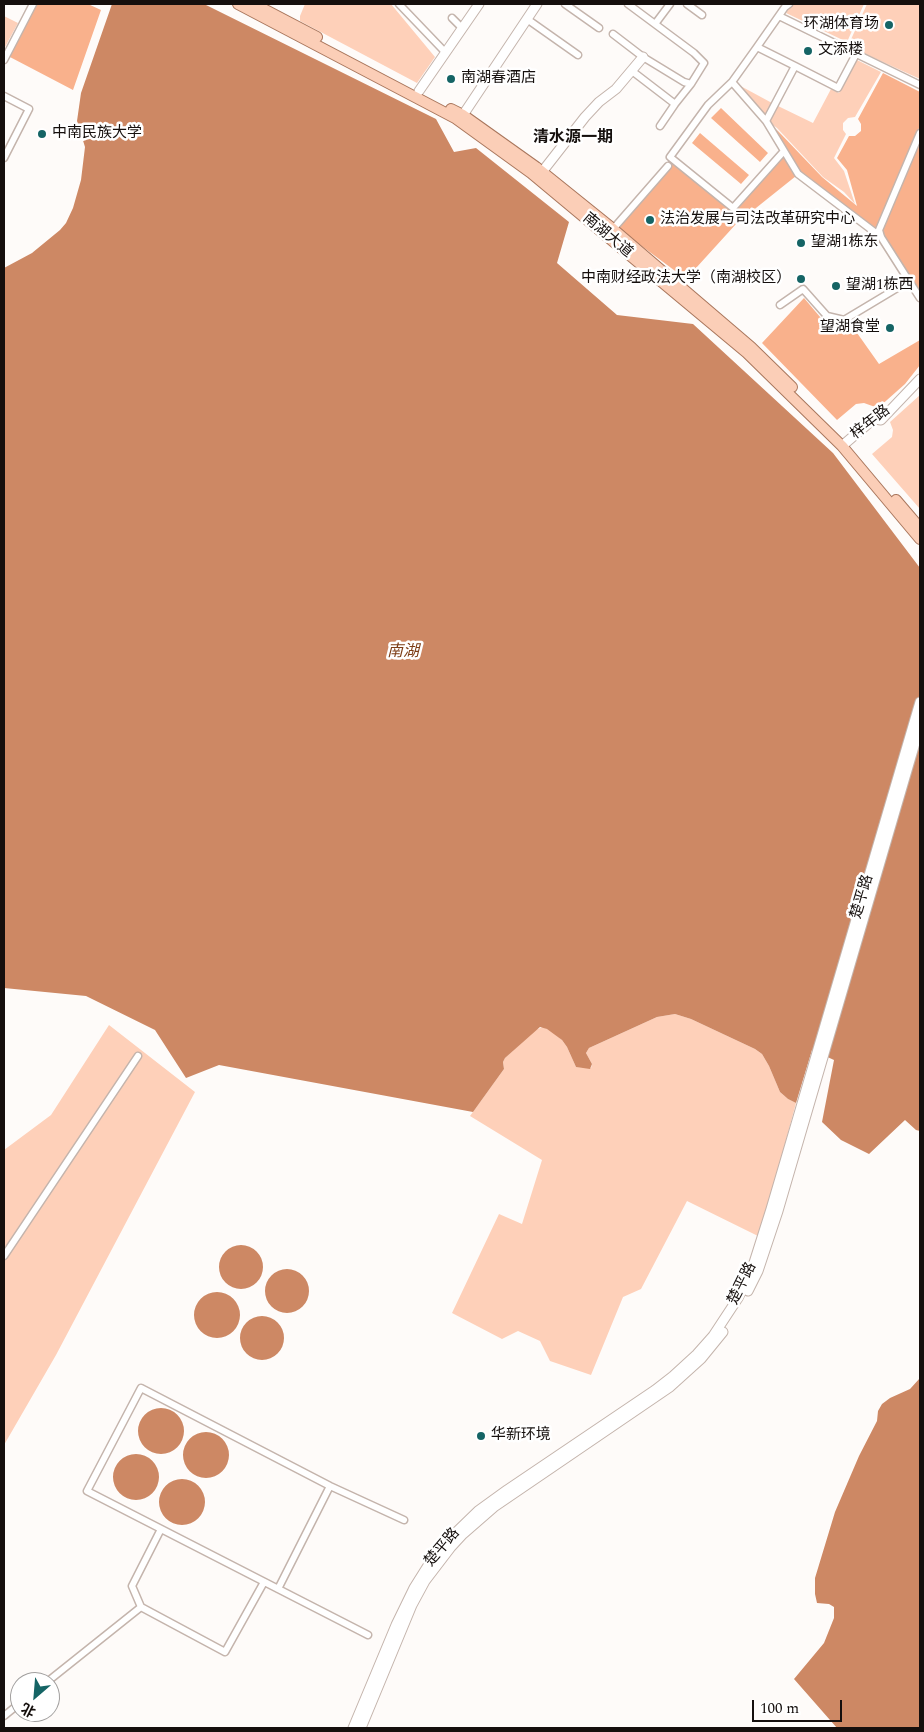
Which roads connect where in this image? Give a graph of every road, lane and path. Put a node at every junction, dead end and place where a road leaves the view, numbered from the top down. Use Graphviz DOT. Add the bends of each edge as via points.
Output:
graph roads {
  1 [pos="33,4"];
  2 [pos="238,4"];
  3 [pos="254,4"];
  4 [pos="399,4"];
  5 [pos="479,4"];
  6 [pos="537,4"];
  7 [pos="565,4"];
  8 [pos="628,4"];
  9 [pos="670,4"];
  10 [pos="687,4"];
  11 [pos="789,4"];
  12 [pos="702,15"];
  13 [pos="779,16"];
  14 [pos="452,18"];
  15 [pos="527,19"];
  16 [pos="656,24"];
  17 [pos="462,28"];
  18 [pos="599,28"];
  19 [pos="613,34"];
  20 [pos="757,47"];
  21 [pos="445,52"];
  22 [pos="856,54"];
  23 [pos="578,55"];
  24 [pos="644,57"];
  25 [pos="4,60"];
  26 [pos="795,66"];
  27 [pos="632,71"];
  28 [pos="732,82"];
  29 [pos="691,84"];
  30 [pos="920,84"];
  31 [pos="419,91"];
  32 [pos="4,96"];
  33 [pos="675,104"];
  34 [pos="463,115"];
  35 [pos="766,121"];
  36 [pos="660,126"];
  37 [pos="920,133"];
  38 [pos="784,151"];
  39 [pos="4,158"];
  40 [pos="668,166"];
  41 [pos="542,172"];
  42 [pos="613,229"];
  43 [pos="881,238"];
  44 [pos="909,281"];
  45 [pos="920,298"];
  46 [pos="780,305"];
  47 [pos="920,379"];
  48 [pos="844,444"];
  49 [pos="920,528"];
  50 [pos="920,539"];
  51 [pos="920,702"];
  52 [pos="920,726"];
  53 [pos="138,1056"];
  54 [pos="786,1168"];
  55 [pos="4,1256"];
  56 [pos="330,1486"];
  57 [pos="404,1520"];
  58 [pos="161,1529"];
  59 [pos="264,1582"];
  60 [pos="278,1589"];
  61 [pos="141,1607"];
  62 [pos="368,1636"];
  63 [pos="60,1672"];
  64 [pos="353,1728"];
  65 [pos="361,1728"];
  1 -- 25 [label="street"];
  2 -- 48 [label="main road, 南湖大道" via="455,118 531,173 747,353"];
  3 -- 31 [label="main road, 南湖大道"];
  4 -- 21 [label="street"];
  5 -- 17 [label="main road"];
  6 -- 15 [label="main road"];
  7 -- 18 [label="street"];
  8 -- 16 [label="street"];
  9 -- 16 [label="street"];
  10 -- 12 [label="street"];
  11 -- 13 [label="street"];
  13 -- 20 [label="street"];
  13 -- 22 [label="street"];
  14 -- 17 [label="street"];
  15 -- 23 [label="street"];
  15 -- 34 [label="main road"];
  16 -- 29 [label="street" via="704,63"];
  17 -- 21 [label="main road"];
  19 -- 24 [label="street"];
  20 -- 26 [label="street"];
  20 -- 28 [label="street"];
  21 -- 31 [label="main road"];
  22 -- 26 [label="street" via="838,88"];
  22 -- 30 [label="street"];
  24 -- 27 [label="main road"];
  24 -- 29 [label="street"];
  26 -- 35 [label="street"];
  27 -- 33 [label="street"];
  27 -- 41 [label="main road" via="616,89 598,102"];
  28 -- 35 [label="street"];
  28 -- 38 [label="street" via="708,105 670,157 733,208"];
  29 -- 33 [label="street"];
  31 -- 34 [label="main road, 南湖大道"];
  32 -- 39 [label="street" via="29,109"];
  33 -- 36 [label="street"];
  34 -- 41 [label="main road, 南湖大道"];
  35 -- 38 [label="street"];
  37 -- 43 [label="street" via="879,230"];
  38 -- 43 [label="street" via="798,174"];
  40 -- 42 [label="street"];
  41 -- 42 [label="main road, 南湖大道"];
  42 -- 48 [label="main road, 南湖大道" via="751,347 812,406"];
  43 -- 44 [label="street"];
  44 -- 45 [label="street"];
  44 -- 46 [label="street" via="844,320 827,316 803,289"];
  47 -- 48 [label="main road, 梓年路" via="881,420 870,422"];
  48 -- 49 [label="main road, 南湖大道"];
  48 -- 50 [label="main road, 南湖大道"];
  51 -- 54 [label="main road, 楚平路"];
  52 -- 54 [label="main road, 楚平路"];
  53 -- 55 [label="street"];
  54 -- 64 [label="main road, 楚平路" via="752,1268 721,1325 697,1354 666,1382 478,1511 445,1543 414,1588"];
  54 -- 65 [label="main road, 楚平路" via="758,1271 718,1339 670,1387 494,1508 451,1547 419,1592"];
  56 -- 57 [label="street"];
  56 -- 58 [label="street" via="141,1388 87,1491"];
  56 -- 60 [label="street"];
  58 -- 59 [label="street"];
  58 -- 61 [label="street" via="132,1586"];
  59 -- 60 [label="street"];
  59 -- 61 [label="street" via="225,1652"];
  60 -- 62 [label="street"];
  61 -- 63 [label="street"];
}
